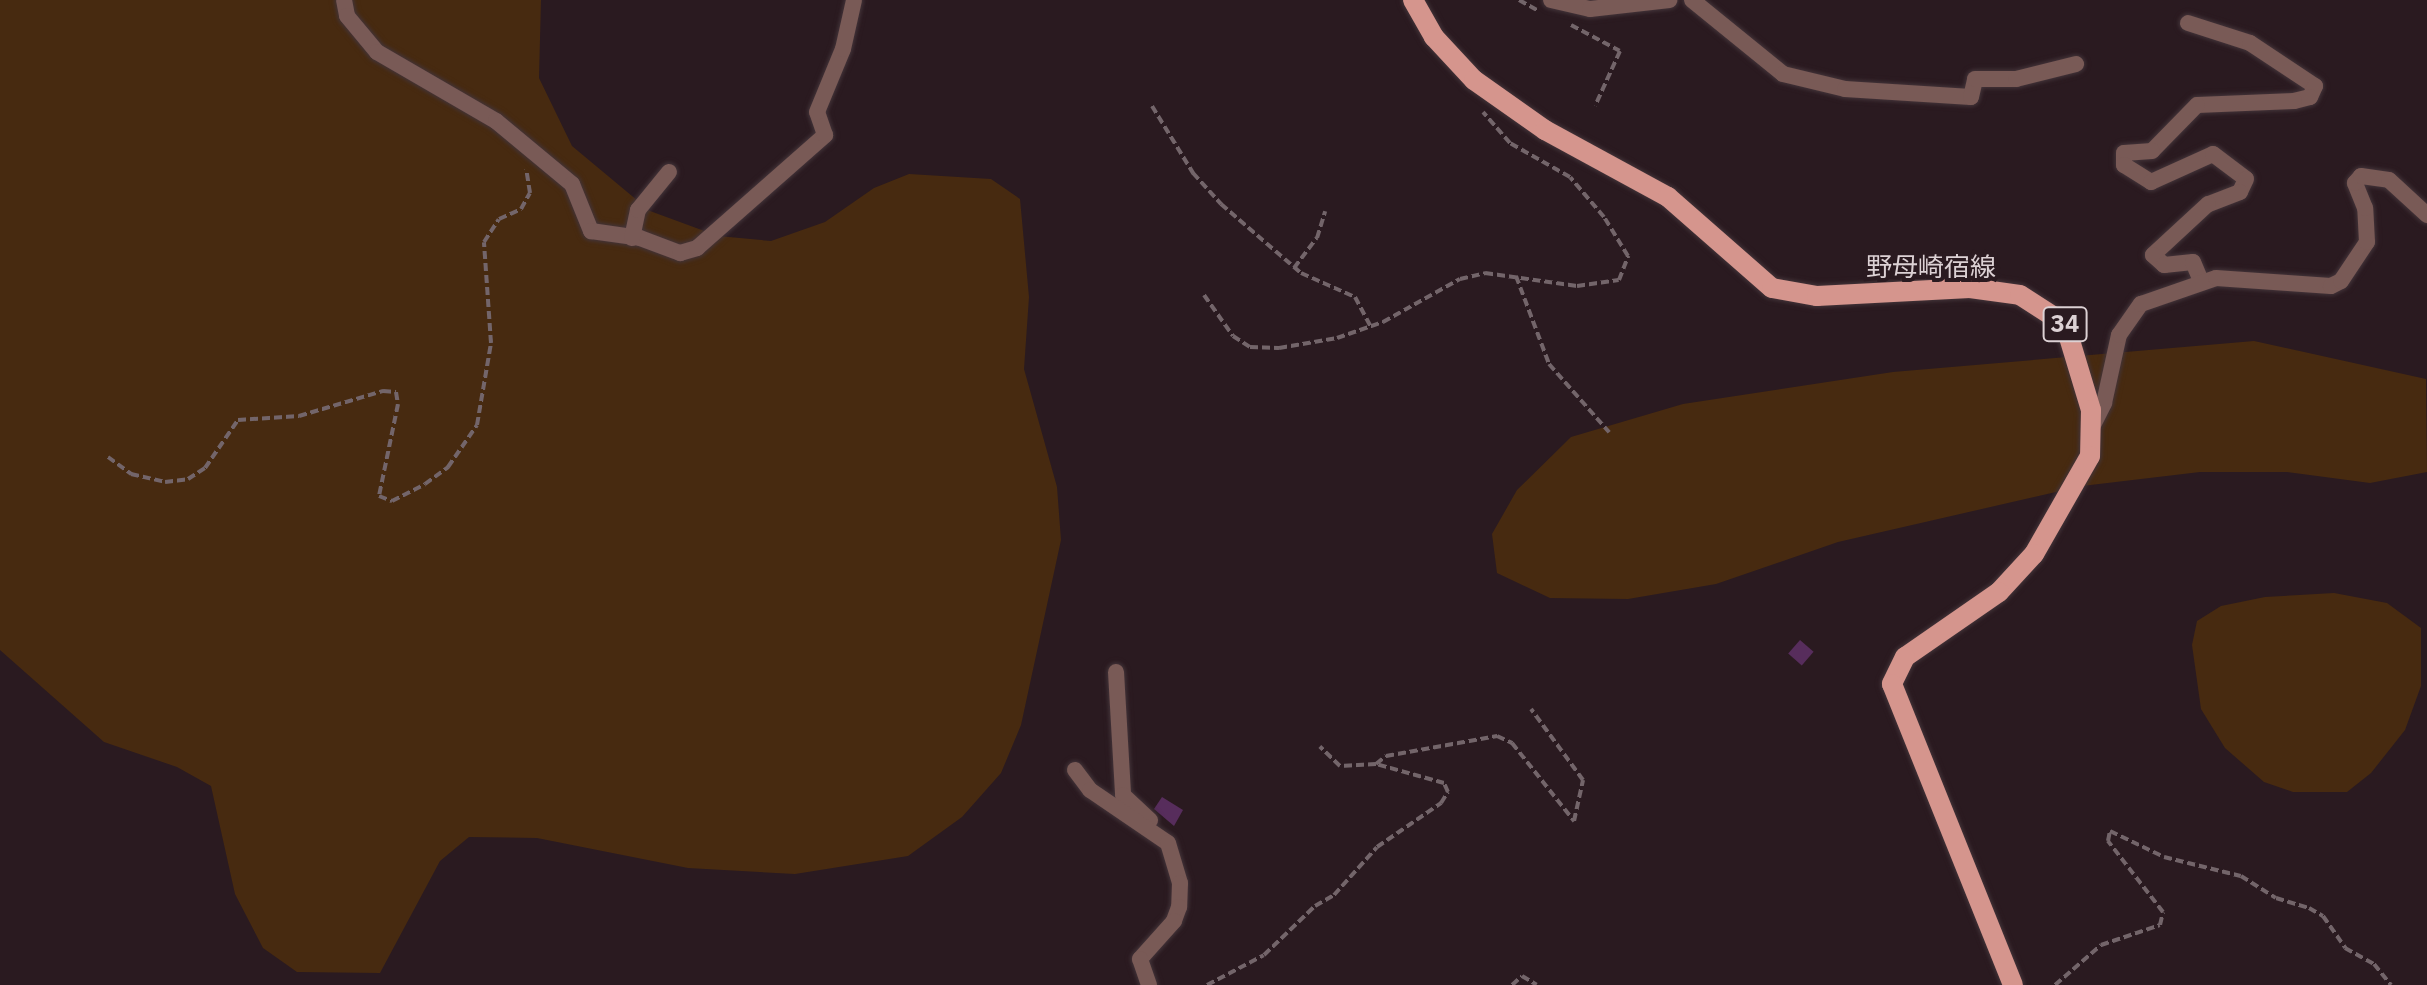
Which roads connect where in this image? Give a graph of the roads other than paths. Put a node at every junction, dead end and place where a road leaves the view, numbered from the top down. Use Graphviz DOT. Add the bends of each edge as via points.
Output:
graph roads {
  1 [pos="344,0"];
  2 [pos="854,0"];
  3 [pos="1413,0"];
  4 [pos="1669,0"];
  5 [pos="1692,0"];
  6 [pos="1549,7"];
  7 [pos="2188,23"];
  8 [pos="2076,64"];
  9 [pos="669,172"];
  10 [pos="2427,215"];
  11 [pos="632,238"];
  12 [pos="2201,281"];
  13 [pos="2092,427"];
  14 [pos="1116,672"];
  15 [pos="1075,770"];
  16 [pos="1168,843"];
  17 [pos="1149,985"];
  18 [pos="2013,985"];
  1 -- 11 [label="street" via="347,16 377,52 496,121 572,184 591,231"];
  2 -- 11 [label="street" via="843,49 817,112 825,135 697,248 680,253"];
  3 -- 13 [label="main road, 野母崎宿線 / 34" via="1434,37 1474,80 1545,130 1668,197 1772,288 1817,296 1970,288 2020,295 2047,308 2065,324 2074,343"];
  4 -- 6 [label="street" via="1590,9"];
  5 -- 8 [label="street" via="1783,74 1845,89 1971,97 1975,79 2016,79"];
  7 -- 12 [label="street" via="2250,43 2315,86 2310,97 2294,101 2197,105 2152,151 2124,153 2124,165 2151,182 2213,154 2246,179 2240,192 2208,204 2153,255 2164,265 2193,262"];
  9 -- 11 [label="street" via="638,210"];
  10 -- 12 [label="street" via="2389,180 2361,176 2355,183 2365,208 2367,242 2341,281 2331,286 2241,278"];
  12 -- 13 [label="street" via="2158,294 2129,319 2110,359 2104,403"];
  13 -- 18 [label="main road, 野母崎宿線 / 34" via="2090,456 2034,554 1999,592 1905,657 1892,684"];
  14 -- 16 [label="street" via="1123,795"];
  15 -- 16 [label="street" via="1090,790"];
  16 -- 17 [label="street" via="1180,883 1179,907 1174,921 1140,959"];
}
